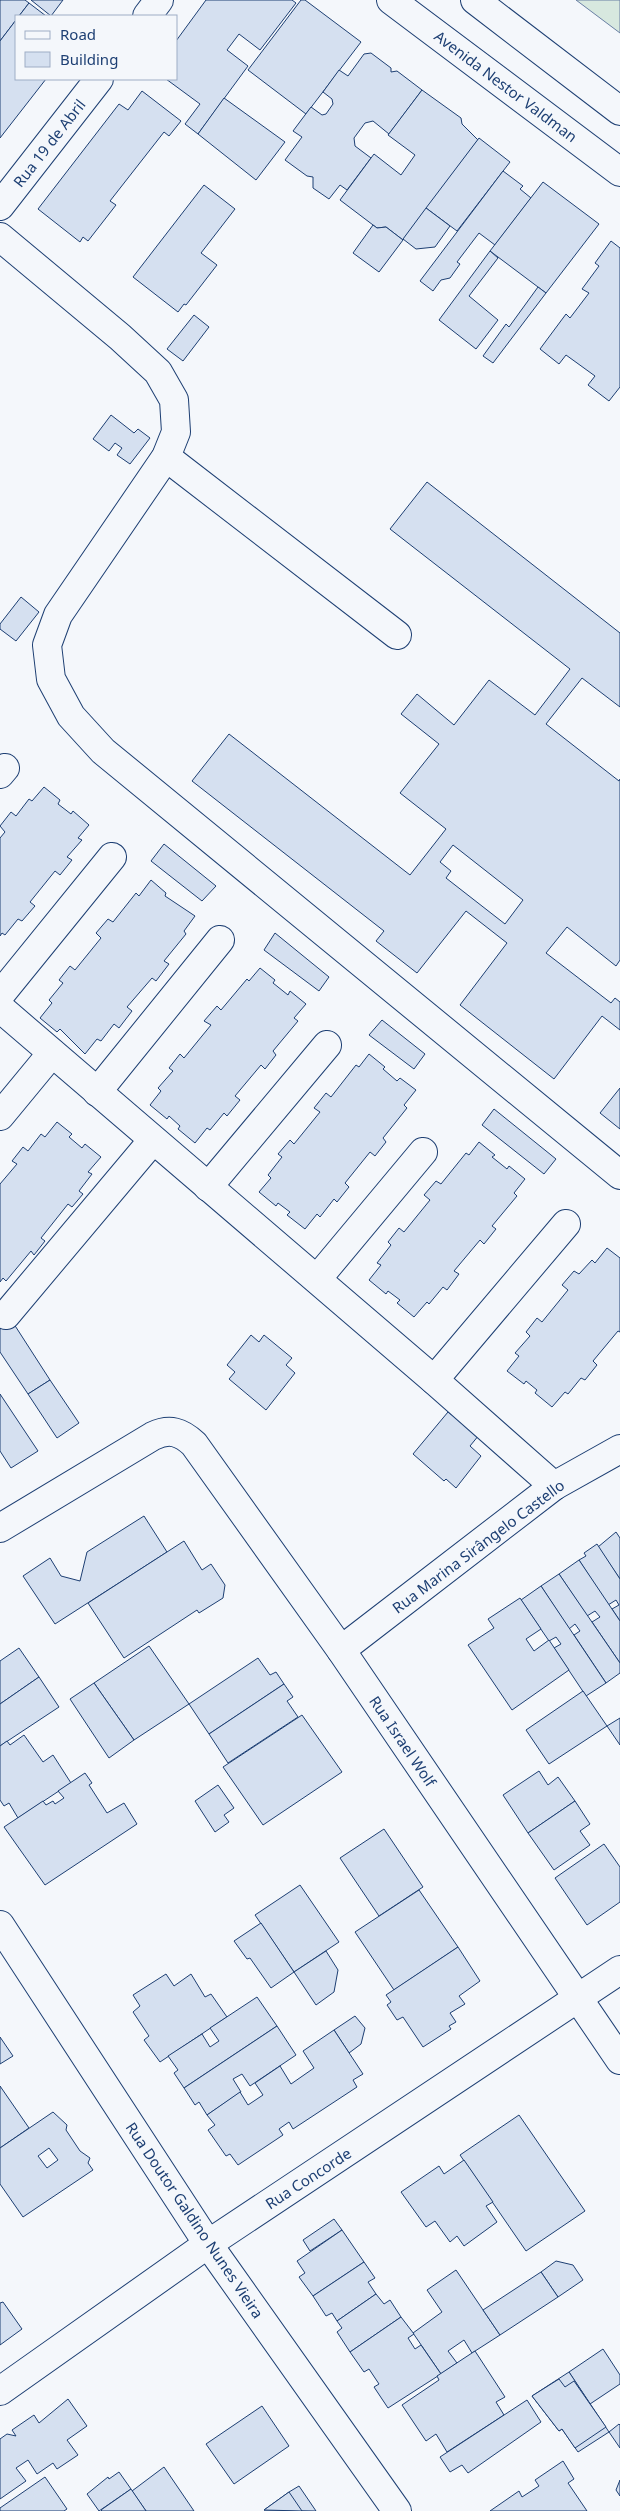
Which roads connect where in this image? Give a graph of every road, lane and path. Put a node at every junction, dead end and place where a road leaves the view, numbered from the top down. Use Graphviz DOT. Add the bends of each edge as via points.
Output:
graph roads {
  1 [pos="160,0"];
  2 [pos="391,0"];
  3 [pos="475,0"];
  4 [pos="148,15"];
  5 [pos="98,80"];
  6 [pos="620,111"];
  7 [pos="620,172"];
  8 [pos="0,206"];
  9 [pos="0,237"];
  10 [pos="166,457"];
  11 [pos="397,635"];
  12 [pos="112,857"];
  13 [pos="220,940"];
  14 [pos="0,995"];
  15 [pos="0,1008"];
  16 [pos="327,1045"];
  17 [pos="52,1053"];
  18 [pos="97,1092"];
  19 [pos="0,1116"];
  20 [pos="153,1140"];
  21 [pos="423,1152"];
  22 [pos="620,1175"];
  23 [pos="208,1187"];
  24 [pos="566,1224"];
  25 [pos="317,1279"];
  26 [pos="6,1315"];
  27 [pos="434,1380"];
  28 [pos="620,1449"];
  29 [pos="554,1486"];
  30 [pos="0,1528"];
  31 [pos="341,1650"];
  32 [pos="0,1925"];
  33 [pos="620,1970"];
  34 [pos="578,1999"];
  35 [pos="620,2060"];
  36 [pos="208,2244"];
  37 [pos="0,2391"];
  38 [pos="397,2511"];
  1 -- 4 [label="street"];
  2 -- 7 [label="street, Avenida Nestor Valdman"];
  3 -- 6 [label="street"];
  5 -- 8 [label="street, Rua 19 de Abril"];
  9 -- 10 [label="street" via="158,372 174,400 176,432"];
  10 -- 11 [label="street"];
  10 -- 22 [label="street" via="58,615 47,645 51,679 71,716 103,751"];
  12 -- 14 [label="street"];
  13 -- 18 [label="street"];
  15 -- 17 [label="street"];
  16 -- 23 [label="street"];
  17 -- 18 [label="street"];
  17 -- 19 [label="street"];
  18 -- 20 [label="street"];
  20 -- 23 [label="street"];
  20 -- 26 [label="street"];
  21 -- 25 [label="street"];
  23 -- 25 [label="street"];
  24 -- 27 [label="street"];
  25 -- 27 [label="street"];
  27 -- 29 [label="street"];
  28 -- 29 [label="street, Rua Marina Sirângelo Castello"];
  29 -- 31 [label="street, Rua Marina Sirângelo Castello"];
  30 -- 31 [label="street, Rua Israel Wolf" via="154,1436 174,1431 194,1444"];
  31 -- 34 [label="street, Rua Israel Wolf"];
  32 -- 36 [label="street, Rua Doutor Galdino Nunes Vieira"];
  33 -- 34 [label="street, Rua Concorde"];
  34 -- 35 [label="street, Rua Israel Wolf"];
  34 -- 36 [label="street, Rua Concorde"];
  36 -- 37 [label="street, Rua Concorde"];
  36 -- 38 [label="street, Rua Doutor Galdino Nunes Vieira"];
}
